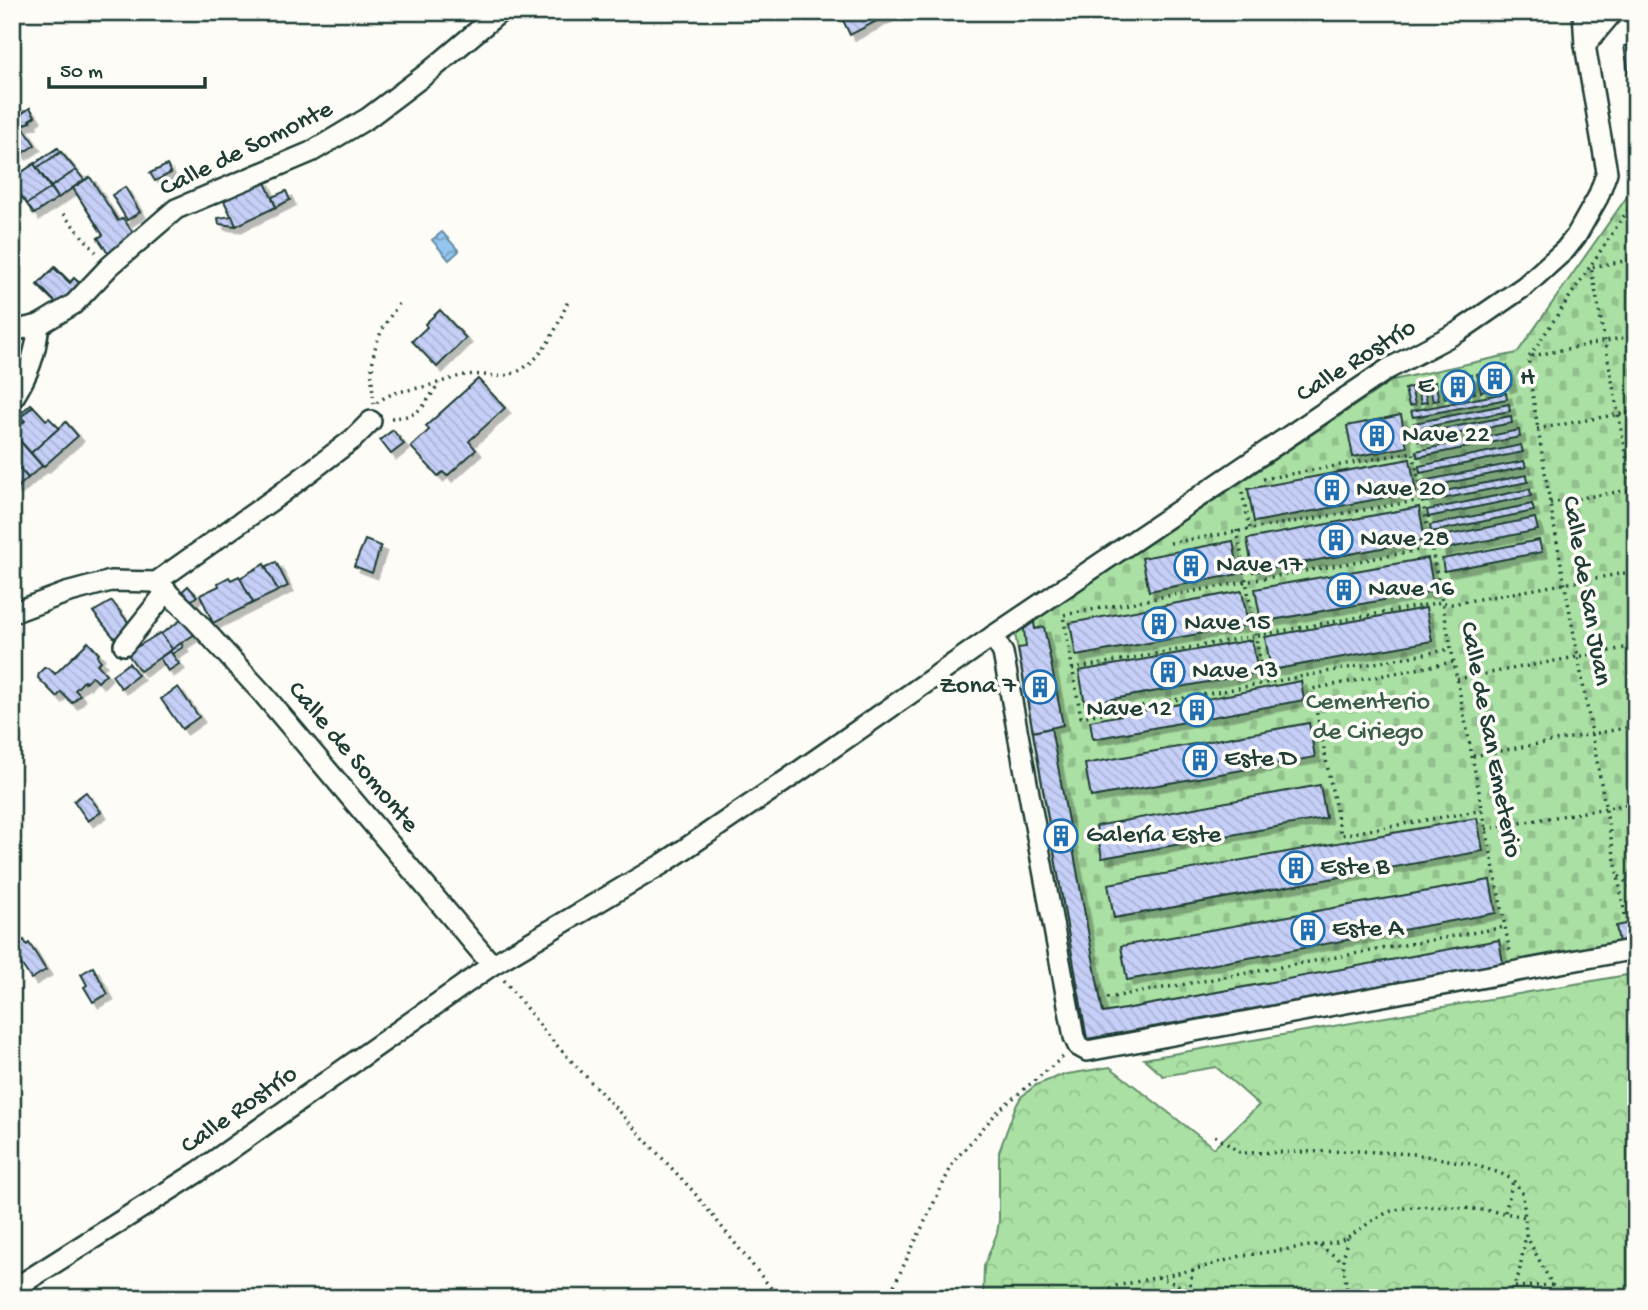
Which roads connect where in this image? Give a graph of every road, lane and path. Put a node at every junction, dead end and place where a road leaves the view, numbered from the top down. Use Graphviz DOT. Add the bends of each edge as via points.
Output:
graph roads {
  1 [pos="500,12"];
  2 [pos="1583,12"];
  3 [pos="1613,12"];
  4 [pos="1585,45"];
  5 [pos="1636,198"];
  6 [pos="63,214"];
  7 [pos="1636,259"];
  8 [pos="110,266"];
  9 [pos="1591,267"];
  10 [pos="568,301"];
  11 [pos="399,304"];
  12 [pos="39,326"];
  13 [pos="12,331"];
  14 [pos="1636,335"];
  15 [pos="1605,341"];
  16 [pos="1530,356"];
  17 [pos="439,383"];
  18 [pos="12,400"];
  19 [pos="1636,411"];
  20 [pos="373,413"];
  21 [pos="1617,415"];
  22 [pos="1537,429"];
  23 [pos="1259,480"];
  24 [pos="1250,486"];
  25 [pos="1634,490"];
  26 [pos="1422,500"];
  27 [pos="1550,503"];
  28 [pos="1636,510"];
  29 [pos="1250,528"];
  30 [pos="1237,530"];
  31 [pos="1170,543"];
  32 [pos="1431,548"];
  33 [pos="1636,571"];
  34 [pos="1246,582"];
  35 [pos="1565,585"];
  36 [pos="161,586"];
  37 [pos="1443,602"];
  38 [pos="12,613"];
  39 [pos="1256,635"];
  40 [pos="993,636"];
  41 [pos="124,645"];
  42 [pos="1636,646"];
  43 [pos="1451,649"];
  44 [pos="1578,656"];
  45 [pos="1454,662"];
  46 [pos="1072,669"];
  47 [pos="1457,679"];
  48 [pos="1264,682"];
  49 [pos="1636,726"];
  50 [pos="1592,734"];
  51 [pos="1472,756"];
  52 [pos="1636,803"];
  53 [pos="1605,808"];
  54 [pos="1483,810"];
  55 [pos="1486,830"];
  56 [pos="1617,874"];
  57 [pos="1636,891"];
  58 [pos="1625,915"];
  59 [pos="1505,927"];
  60 [pos="1636,949"];
  61 [pos="1510,952"];
  62 [pos="492,965"];
  63 [pos="1107,999"];
  64 [pos="1063,1046"];
  65 [pos="1215,1136"];
  66 [pos="1513,1180"];
  67 [pos="1505,1212"];
  68 [pos="1525,1217"];
  69 [pos="1526,1234"];
  70 [pos="1347,1238"];
  71 [pos="1320,1246"];
  72 [pos="1343,1262"];
  73 [pos="1193,1270"];
  74 [pos="1158,1277"];
  75 [pos="1554,1285"];
  76 [pos="1513,1287"];
  77 [pos="12,1290"];
  78 [pos="1188,1292"];
  79 [pos="779,1298"];
  80 [pos="888,1298"];
  81 [pos="1099,1298"];
  82 [pos="1190,1298"];
  83 [pos="1348,1298"];
  84 [pos="1508,1298"];
  85 [pos="1559,1298"];
  1 -- 8 [label="street, Calle de Somonte" via="368,118 311,152 176,209"];
  2 -- 4 [label="street, Calle Rostrío"];
  3 -- 4 [label="street"];
  4 -- 40 [label="street, Calle Rostrío" via="1607,172 1587,221 1564,250 1525,286 1458,332 1388,369"];
  5 -- 9 [label="path"];
  6 -- 8 [label="path"];
  7 -- 9 [label="path"];
  8 -- 12 [label="street, Calle de Somonte" via="74,303"];
  9 -- 15 [label="path"];
  9 -- 16 [label="path"];
  10 -- 17 [label="path" via="541,353 525,368 506,376 465,375"];
  11 -- 20 [label="path" via="376,340 371,360"];
  12 -- 13 [label="street, Calle de Somonte"];
  12 -- 18 [label="street" via="29,373"];
  14 -- 15 [label="path"];
  15 -- 16 [label="path"];
  15 -- 21 [label="path"];
  16 -- 22 [label="path, Calle de San Juan"];
  17 -- 20 [label="path" via="386,396"];
  17 -- 20 [label="path" via="419,411 408,417"];
  19 -- 21 [label="path"];
  20 -- 36 [label="street" via="353,439"];
  21 -- 22 [label="path"];
  21 -- 25 [label="path"];
  22 -- 27 [label="path, Calle de San Juan"];
  23 -- 26 [label="path, Calle de San Emeterio" via="1413,452"];
  24 -- 29 [label="path" via="1242,492"];
  25 -- 27 [label="path"];
  25 -- 28 [label="path"];
  26 -- 29 [label="path"];
  26 -- 32 [label="path, Calle de San Emeterio"];
  27 -- 35 [label="path, Calle de San Juan"];
  29 -- 30 [label="path"];
  30 -- 31 [label="path"];
  30 -- 34 [label="path"];
  32 -- 34 [label="path"];
  32 -- 37 [label="path, Calle de San Emeterio"];
  33 -- 35 [label="path"];
  34 -- 39 [label="path"];
  34 -- 46 [label="path" via="1063,615"];
  35 -- 37 [label="path"];
  35 -- 44 [label="path, Calle de San Juan"];
  36 -- 38 [label="street" via="111,581"];
  36 -- 41 [label="street"];
  36 -- 62 [label="street, Calle de Somonte" via="289,724"];
  37 -- 39 [label="path"];
  37 -- 43 [label="path, Calle de San Emeterio"];
  39 -- 46 [label="path"];
  39 -- 48 [label="path"];
  40 -- 60 [label="street" via="1003,653 1074,1037 1087,1051"];
  40 -- 62 [label="street, Calle Rostrío" via="664,863"];
  42 -- 44 [label="path"];
  43 -- 45 [label="path, Calle de San Emeterio"];
  43 -- 48 [label="path"];
  44 -- 47 [label="path"];
  44 -- 50 [label="path, Calle de San Juan"];
  45 -- 47 [label="path, Calle de San Emeterio"];
  45 -- 54 [label="path" via="1312,690 1341,835"];
  46 -- 48 [label="path" via="1081,717"];
  47 -- 51 [label="path, Calle de San Emeterio"];
  49 -- 50 [label="path"];
  50 -- 51 [label="path"];
  50 -- 53 [label="path, Calle de San Juan"];
  51 -- 54 [label="path, Calle de San Emeterio"];
  52 -- 53 [label="path"];
  53 -- 55 [label="path"];
  53 -- 56 [label="path, Calle de San Juan"];
  54 -- 55 [label="path, Calle de San Emeterio"];
  55 -- 59 [label="path, Calle de San Emeterio"];
  56 -- 57 [label="path"];
  56 -- 58 [label="path, Calle de San Juan"];
  59 -- 61 [label="path, Calle de San Emeterio"];
  59 -- 63 [label="path"];
  62 -- 77 [label="street, Calle Rostrío" via="198,1172"];
  62 -- 79 [label="path" via="549,1037 692,1191"];
  64 -- 80 [label="path" via="1065,1055 1000,1109 954,1161"];
  65 -- 66 [label="path" via="1241,1153 1414,1154 1471,1164"];
  66 -- 67 [label="path"];
  66 -- 68 [label="path" via="1523,1194"];
  67 -- 68 [label="path"];
  67 -- 70 [label="path" via="1393,1210"];
  68 -- 69 [label="path"];
  69 -- 75 [label="path"];
  69 -- 76 [label="path"];
  70 -- 71 [label="path"];
  70 -- 72 [label="path"];
  71 -- 72 [label="path"];
  71 -- 73 [label="path" via="1241,1256"];
  72 -- 83 [label="path"];
  73 -- 74 [label="path"];
  73 -- 78 [label="path"];
  74 -- 78 [label="path"];
  74 -- 81 [label="path" via="1116,1286"];
  75 -- 76 [label="path"];
  75 -- 85 [label="path"];
  76 -- 84 [label="path"];
  78 -- 82 [label="path"];
}
